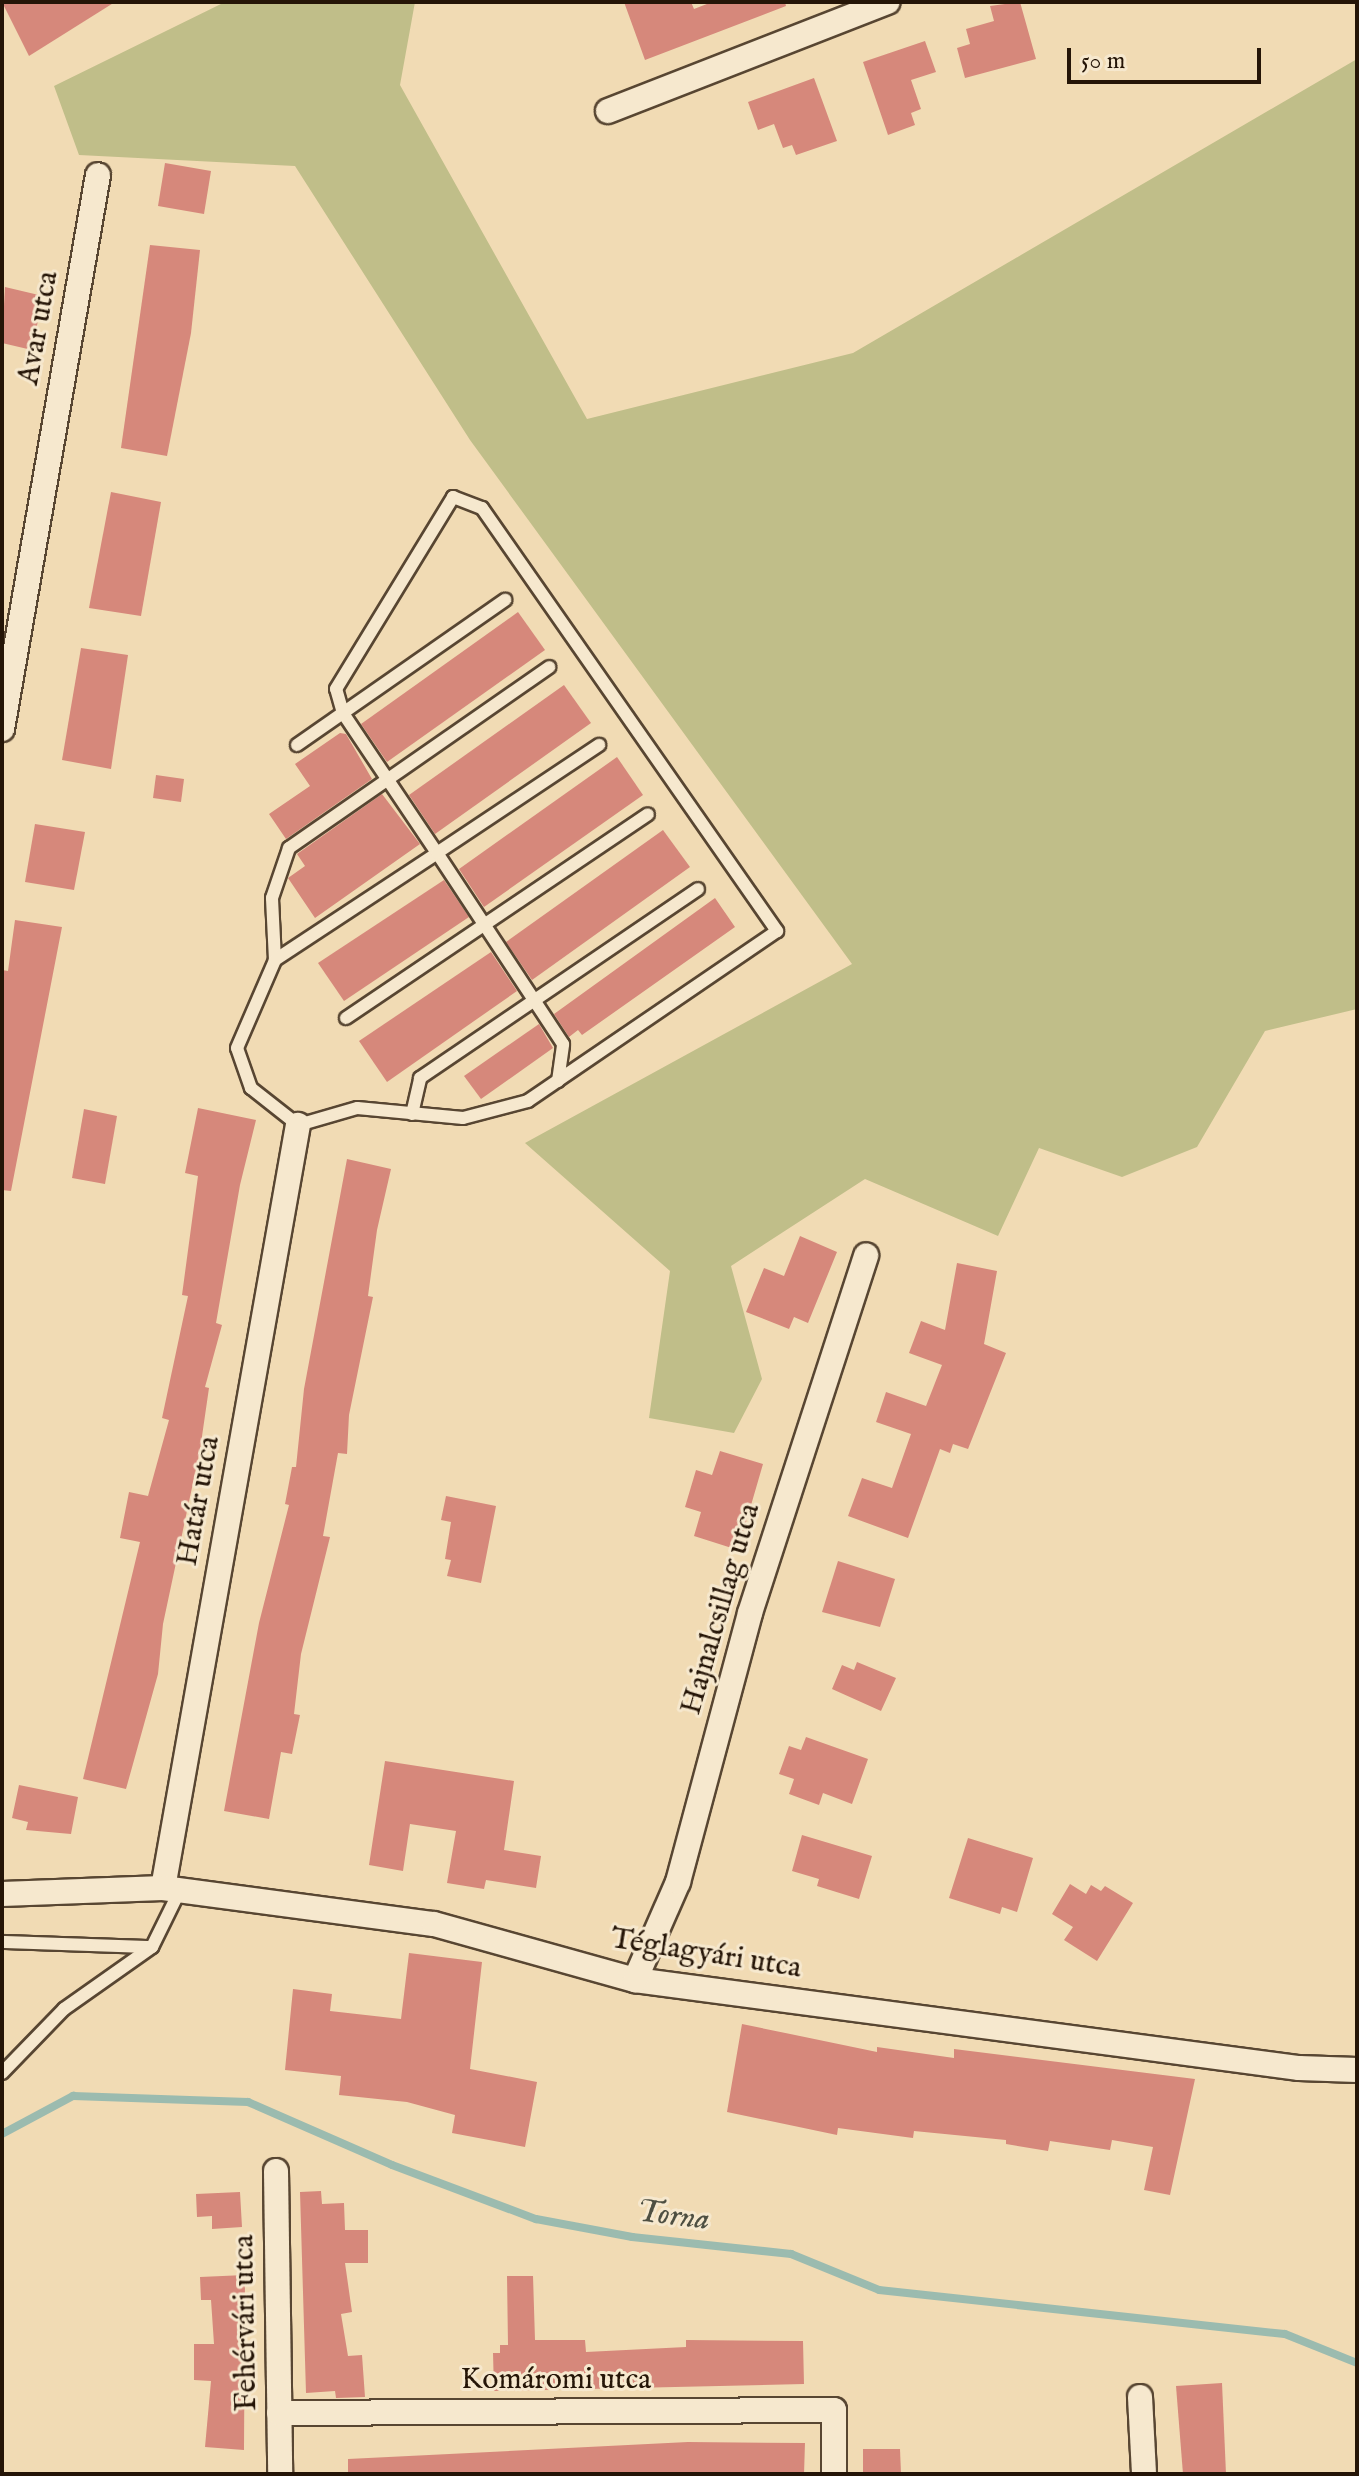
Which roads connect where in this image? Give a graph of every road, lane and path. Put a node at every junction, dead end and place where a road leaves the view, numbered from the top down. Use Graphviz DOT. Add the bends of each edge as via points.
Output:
graph roads {
  1 [pos="887,2"];
  2 [pos="608,111"];
  3 [pos="98,175"];
  4 [pos="505,600"];
  5 [pos="549,667"];
  6 [pos="343,713"];
  7 [pos="2,729"];
  8 [pos="297,745"];
  9 [pos="599,745"];
  10 [pos="387,779"];
  11 [pos="648,814"];
  12 [pos="437,853"];
  13 [pos="698,889"];
  14 [pos="484,925"];
  15 [pos="275,960"];
  16 [pos="534,1000"];
  17 [pos="346,1018"];
  18 [pos="558,1081"];
  19 [pos="412,1114"];
  20 [pos="298,1125"];
  21 [pos="866,1255"];
  22 [pos="172,1889"];
  23 [pos="2,1894"];
  24 [pos="2,1942"];
  25 [pos="152,1947"];
  26 [pos="635,1980"];
  27 [pos="1357,2070"];
  28 [pos="2,2073"];
  29 [pos="276,2171"];
  30 [pos="1140,2397"];
  31 [pos="279,2413"];
  32 [pos="280,2474"];
  33 [pos="834,2474"];
  34 [pos="1144,2474"];
  1 -- 2 [label="street"];
  3 -- 7 [label="street, Avar utca"];
  4 -- 6 [label="lane"];
  5 -- 10 [label="lane"];
  6 -- 8 [label="lane"];
  6 -- 10 [label="lane"];
  6 -- 18 [label="lane" via="336,689 453,497 482,508 777,931"];
  9 -- 12 [label="lane"];
  10 -- 12 [label="lane"];
  10 -- 15 [label="lane" via="289,848 272,898"];
  11 -- 14 [label="lane"];
  12 -- 14 [label="lane"];
  12 -- 15 [label="lane"];
  13 -- 16 [label="lane"];
  14 -- 16 [label="lane"];
  14 -- 17 [label="lane"];
  15 -- 20 [label="lane" via="237,1048 251,1088"];
  16 -- 18 [label="lane" via="563,1044"];
  16 -- 19 [label="lane" via="420,1078"];
  18 -- 19 [label="lane" via="528,1101 463,1118"];
  19 -- 20 [label="lane" via="357,1108"];
  20 -- 22 [label="street, Határ utca"];
  21 -- 26 [label="street, Hajnalcsillag utca" via="750,1613 678,1882"];
  22 -- 23 [label="street, Téglagyári utca"];
  22 -- 25 [label="lane"];
  22 -- 26 [label="street, Téglagyári utca" via="434,1924"];
  24 -- 25 [label="lane"];
  25 -- 28 [label="lane" via="64,2009"];
  26 -- 27 [label="street, Téglagyári utca" via="1299,2068"];
  29 -- 31 [label="street, Fehérvári utca"];
  30 -- 34 [label="street"];
  31 -- 32 [label="street, Fehérvári utca"];
  31 -- 33 [label="street, Komáromi utca" via="834,2410"];
}
